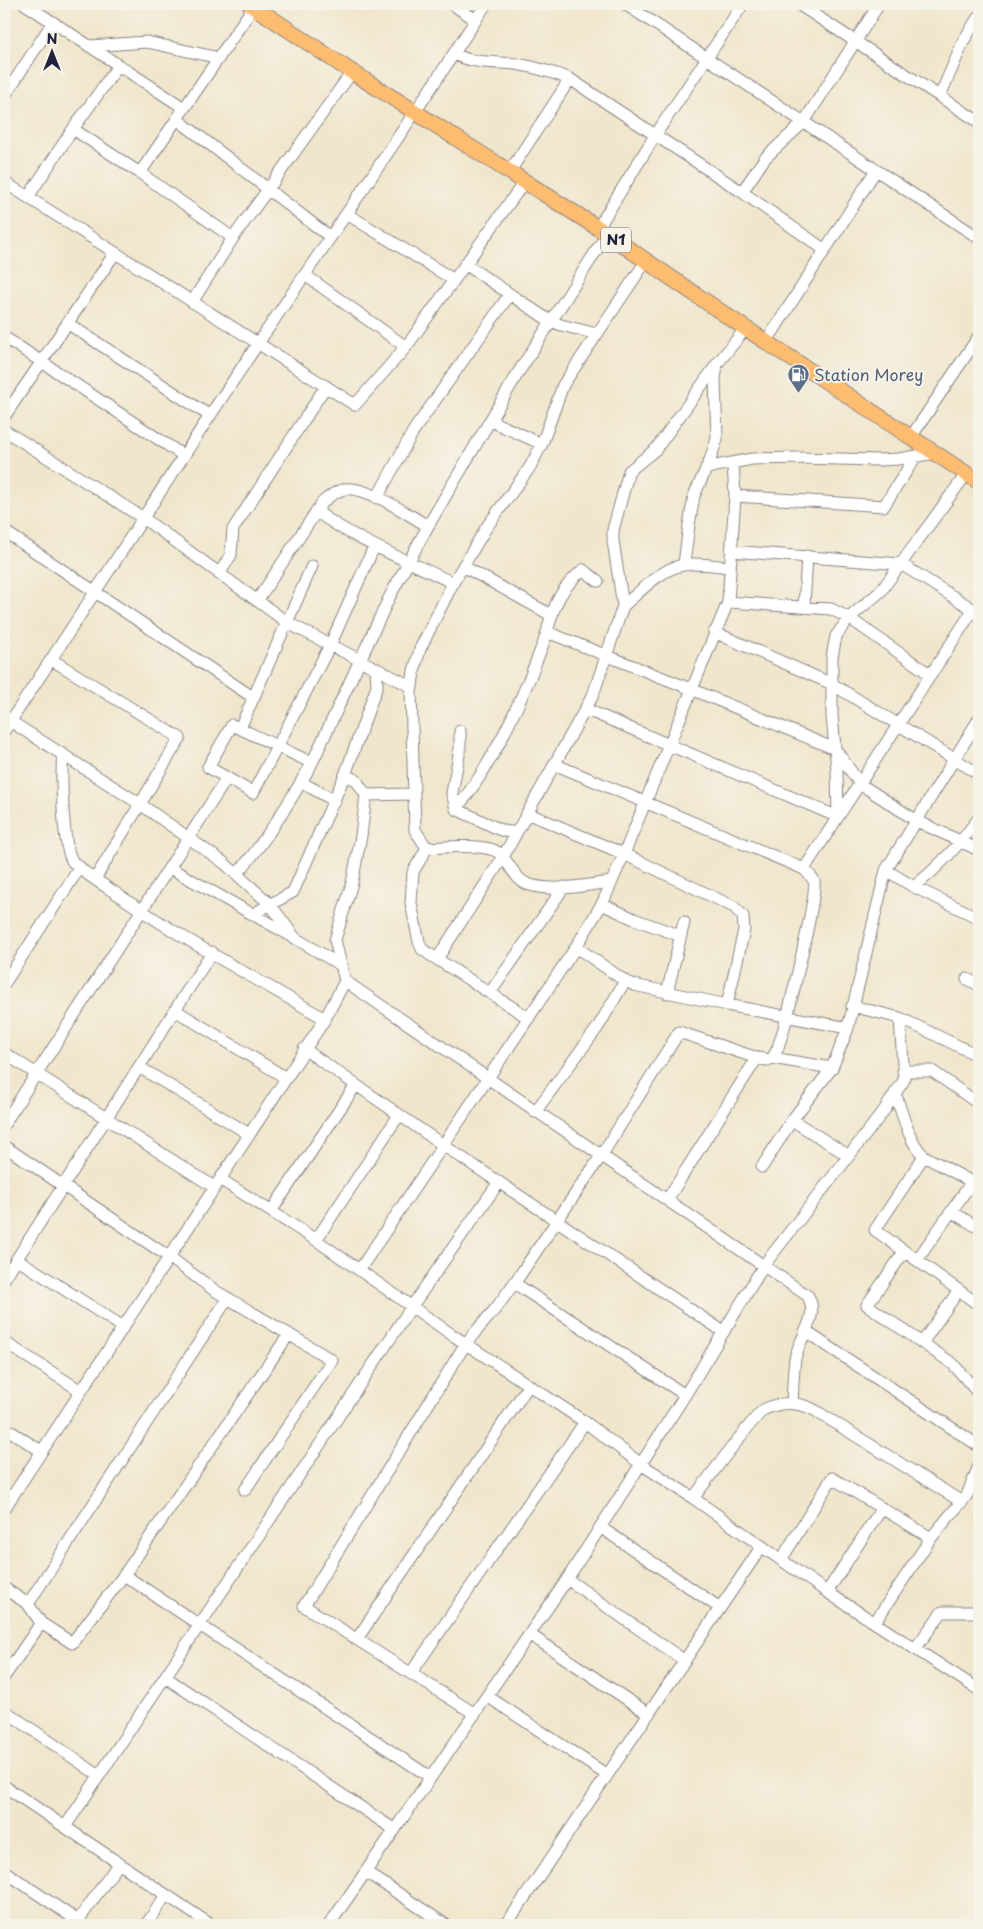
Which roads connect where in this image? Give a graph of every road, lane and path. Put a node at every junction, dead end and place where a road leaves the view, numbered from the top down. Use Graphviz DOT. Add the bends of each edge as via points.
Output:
graph roads {
  1 [pos="25,4"];
  2 [pos="452,4"];
  3 [pos="486,4"];
  4 [pos="625,4"];
  5 [pos="743,4"];
  6 [pos="798,4"];
  7 [pos="879,4"];
  8 [pos="252,5"];
  9 [pos="44,9"];
  10 [pos="979,16"];
  11 [pos="476,20"];
  12 [pos="52,22"];
  13 [pos="856,41"];
  14 [pos="89,46"];
  15 [pos="454,54"];
  16 [pos="218,58"];
  17 [pos="708,58"];
  18 [pos="118,66"];
  19 [pos="352,72"];
  20 [pos="570,79"];
  21 [pos="940,96"];
  22 [pos="4,97"];
  23 [pos="184,108"];
  24 [pos="415,112"];
  25 [pos="177,119"];
  26 [pos="804,122"];
  27 [pos="979,122"];
  28 [pos="73,129"];
  29 [pos="656,134"];
  30 [pos="876,170"];
  31 [pos="510,171"];
  32 [pos="140,173"];
  33 [pos="524,181"];
  34 [pos="4,182"];
  35 [pos="268,189"];
  36 [pos="742,192"];
  37 [pos="28,197"];
  38 [pos="347,214"];
  39 [pos="602,231"];
  40 [pos="330,237"];
  41 [pos="233,238"];
  42 [pos="979,238"];
  43 [pos="825,250"];
  44 [pos="115,254"];
  45 [pos="646,261"];
  46 [pos="465,264"];
  47 [pos="305,275"];
  48 [pos="454,280"];
  49 [pos="510,294"];
  50 [pos="192,302"];
  51 [pos="550,321"];
  52 [pos="68,324"];
  53 [pos="746,328"];
  54 [pos="597,334"];
  55 [pos="979,336"];
  56 [pos="4,337"];
  57 [pos="767,341"];
  58 [pos="258,344"];
  59 [pos="406,347"];
  60 [pos="969,352"];
  61 [pos="979,358"];
  62 [pos="41,362"];
  63 [pos="717,364"];
  64 [pos="326,386"];
  65 [pos="210,416"];
  66 [pos="4,417"];
  67 [pos="491,420"];
  68 [pos="4,430"];
  69 [pos="911,437"];
  70 [pos="542,444"];
  71 [pos="936,453"];
  72 [pos="184,456"];
  73 [pos="916,456"];
  74 [pos="733,464"];
  75 [pos="706,468"];
  76 [pos="973,477"];
  77 [pos="735,496"];
  78 [pos="377,498"];
  79 [pos="316,511"];
  80 [pos="143,518"];
  81 [pos="428,526"];
  82 [pos="4,531"];
  83 [pos="374,546"];
  84 [pos="731,551"];
  85 [pos="807,556"];
  86 [pos="408,561"];
  87 [pos="684,564"];
  88 [pos="901,564"];
  89 [pos="312,566"];
  90 [pos="464,566"];
  91 [pos="730,567"];
  92 [pos="219,574"];
  93 [pos="598,581"];
  94 [pos="453,583"];
  95 [pos="94,593"];
  96 [pos="257,601"];
  97 [pos="728,602"];
  98 [pos="623,606"];
  99 [pos="804,607"];
  100 [pos="976,612"];
  101 [pos="551,615"];
  102 [pos="849,618"];
  103 [pos="288,623"];
  104 [pos="547,632"];
  105 [pos="714,632"];
  106 [pos="330,645"];
  107 [pos="605,656"];
  108 [pos="52,660"];
  109 [pos="360,660"];
  110 [pos="376,668"];
  111 [pos="931,675"];
  112 [pos="832,684"];
  113 [pos="412,687"];
  114 [pos="691,689"];
  115 [pos="254,698"];
  116 [pos="585,709"];
  117 [pos="979,719"];
  118 [pos="10,721"];
  119 [pos="899,724"];
  120 [pos="240,728"];
  121 [pos="4,731"];
  122 [pos="460,731"];
  123 [pos="670,745"];
  124 [pos="277,746"];
  125 [pos="835,749"];
  126 [pos="63,754"];
  127 [pos="954,759"];
  128 [pos="312,763"];
  129 [pos="554,764"];
  130 [pos="979,774"];
  131 [pos="345,775"];
  132 [pos="227,778"];
  133 [pos="301,782"];
  134 [pos="860,784"];
  135 [pos="366,794"];
  136 [pos="413,794"];
  137 [pos="334,801"];
  138 [pos="644,803"];
  139 [pos="140,804"];
  140 [pos="456,809"];
  141 [pos="527,813"];
  142 [pos="838,817"];
  143 [pos="979,818"];
  144 [pos="916,821"];
  145 [pos="517,832"];
  146 [pos="189,838"];
  147 [pos="962,842"];
  148 [pos="427,848"];
  149 [pos="979,850"];
  150 [pos="624,854"];
  151 [pos="503,857"];
  152 [pos="80,867"];
  153 [pos="170,868"];
  154 [pos="804,869"];
  155 [pos="886,870"];
  156 [pos="237,874"];
  157 [pos="96,879"];
  158 [pos="612,882"];
  159 [pos="564,886"];
  160 [pos="914,887"];
  161 [pos="270,904"];
  162 [pos="602,904"];
  163 [pos="142,910"];
  164 [pos="253,914"];
  165 [pos="979,918"];
  166 [pos="684,922"];
  167 [pos="681,936"];
  168 [pos="295,938"];
  169 [pos="576,948"];
  170 [pos="212,952"];
  171 [pos="436,959"];
  172 [pos="342,966"];
  173 [pos="967,979"];
  174 [pos="344,981"];
  175 [pos="625,981"];
  176 [pos="4,984"];
  177 [pos="979,984"];
  178 [pos="490,993"];
  179 [pos="667,993"];
  180 [pos="727,1006"];
  181 [pos="852,1006"];
  182 [pos="175,1010"];
  183 [pos="786,1016"];
  184 [pos="529,1018"];
  185 [pos="900,1018"];
  186 [pos="325,1019"];
  187 [pos="848,1028"];
  188 [pos="304,1049"];
  189 [pos="4,1053"];
  190 [pos="979,1056"];
  191 [pos="757,1058"];
  192 [pos="772,1058"];
  193 [pos="139,1067"];
  194 [pos="832,1068"];
  195 [pos="903,1071"];
  196 [pos="37,1074"];
  197 [pos="286,1078"];
  198 [pos="488,1080"];
  199 [pos="356,1086"];
  200 [pos="895,1093"];
  201 [pos="979,1104"];
  202 [pos="535,1112"];
  203 [pos="399,1115"];
  204 [pos="106,1118"];
  205 [pos="792,1120"];
  206 [pos="4,1124"];
  207 [pos="249,1134"];
  208 [pos="443,1145"];
  209 [pos="4,1146"];
  210 [pos="601,1156"];
  211 [pos="849,1156"];
  212 [pos="924,1156"];
  213 [pos="762,1167"];
  214 [pos="976,1180"];
  215 [pos="499,1182"];
  216 [pos="217,1183"];
  217 [pos="63,1186"];
  218 [pos="667,1200"];
  219 [pos="272,1210"];
  220 [pos="952,1212"];
  221 [pos="556,1220"];
  222 [pos="979,1228"];
  223 [pos="316,1240"];
  224 [pos="904,1252"];
  225 [pos="169,1257"];
  226 [pos="17,1259"];
  227 [pos="917,1260"];
  228 [pos="764,1265"];
  229 [pos="360,1269"];
  230 [pos="4,1280"];
  231 [pos="514,1283"];
  232 [pos="959,1290"];
  233 [pos="228,1298"];
  234 [pos="979,1305"];
  235 [pos="412,1306"];
  236 [pos="123,1327"];
  237 [pos="724,1332"];
  238 [pos="805,1332"];
  239 [pos="289,1334"];
  240 [pos="4,1342"];
  241 [pos="922,1342"];
  242 [pos="466,1343"];
  243 [pos="529,1385"];
  244 [pos="81,1391"];
  245 [pos="979,1394"];
  246 [pos="685,1395"];
  247 [pos="792,1402"];
  248 [pos="586,1422"];
  249 [pos="4,1427"];
  250 [pos="979,1446"];
  251 [pos="42,1451"];
  252 [pos="641,1464"];
  253 [pos="979,1466"];
  254 [pos="244,1490"];
  255 [pos="693,1498"];
  256 [pos="962,1502"];
  257 [pos="4,1507"];
  258 [pos="882,1508"];
  259 [pos="600,1527"];
  260 [pos="931,1538"];
  261 [pos="762,1546"];
  262 [pos="781,1560"];
  263 [pos="124,1575"];
  264 [pos="567,1579"];
  265 [pos="4,1588"];
  266 [pos="827,1592"];
  267 [pos="28,1604"];
  268 [pos="720,1608"];
  269 [pos="979,1612"];
  270 [pos="875,1622"];
  271 [pos="41,1623"];
  272 [pos="199,1625"];
  273 [pos="529,1634"];
  274 [pos="357,1639"];
  275 [pos="915,1649"];
  276 [pos="17,1657"];
  277 [pos="685,1661"];
  278 [pos="4,1663"];
  279 [pos="411,1674"];
  280 [pos="4,1677"];
  281 [pos="165,1677"];
  282 [pos="979,1690"];
  283 [pos="487,1696"];
  284 [pos="4,1710"];
  285 [pos="474,1714"];
  286 [pos="649,1714"];
  287 [pos="98,1775"];
  288 [pos="607,1775"];
  289 [pos="430,1777"];
  290 [pos="4,1786"];
  291 [pos="65,1826"];
  292 [pos="395,1830"];
  293 [pos="118,1863"];
  294 [pos="4,1871"];
  295 [pos="366,1872"];
  296 [pos="166,1895"];
  297 [pos="77,1923"];
  298 [pos="333,1924"];
  299 [pos="146,1925"];
  300 [pos="211,1925"];
  301 [pos="446,1925"];
  302 [pos="506,1925"];
  1 -- 9 [label="street"];
  2 -- 11 [label="street"];
  3 -- 11 [label="street"];
  4 -- 17 [label="street"];
  5 -- 17 [label="street"];
  6 -- 13 [label="street"];
  7 -- 13 [label="street"];
  8 -- 16 [label="street"];
  8 -- 19 [label="main road, N1"];
  9 -- 12 [label="street"];
  10 -- 21 [label="street" via="964,40"];
  11 -- 15 [label="street"];
  12 -- 14 [label="street"];
  12 -- 22 [label="street"];
  13 -- 21 [label="street"];
  13 -- 26 [label="street"];
  14 -- 16 [label="street" via="146,42"];
  14 -- 18 [label="street"];
  15 -- 20 [label="street" via="470,61 543,69"];
  15 -- 24 [label="street"];
  16 -- 23 [label="street"];
  17 -- 26 [label="street"];
  17 -- 29 [label="street"];
  18 -- 23 [label="street"];
  18 -- 28 [label="street"];
  19 -- 24 [label="main road, N1"];
  19 -- 35 [label="street"];
  20 -- 29 [label="street"];
  20 -- 31 [label="street"];
  21 -- 27 [label="street"];
  23 -- 25 [label="street"];
  24 -- 31 [label="main road, N1"];
  24 -- 38 [label="street"];
  25 -- 32 [label="street"];
  25 -- 35 [label="street"];
  26 -- 30 [label="street"];
  26 -- 36 [label="street" via="765,158"];
  28 -- 32 [label="street"];
  28 -- 37 [label="street"];
  29 -- 36 [label="street"];
  29 -- 39 [label="street"];
  30 -- 42 [label="street"];
  30 -- 43 [label="street"];
  31 -- 33 [label="main road, N1"];
  32 -- 41 [label="street"];
  33 -- 39 [label="main road, N1"];
  33 -- 46 [label="street"];
  34 -- 37 [label="street"];
  35 -- 40 [label="street"];
  35 -- 41 [label="street"];
  36 -- 43 [label="street"];
  37 -- 44 [label="street"];
  38 -- 40 [label="street"];
  38 -- 48 [label="street"];
  39 -- 45 [label="main road, N1"];
  39 -- 51 [label="street"];
  40 -- 47 [label="street"];
  41 -- 50 [label="street"];
  43 -- 57 [label="street"];
  44 -- 50 [label="street"];
  44 -- 52 [label="street"];
  45 -- 53 [label="main road, N1"];
  45 -- 54 [label="street"];
  46 -- 48 [label="street"];
  46 -- 49 [label="street"];
  47 -- 58 [label="street"];
  47 -- 59 [label="street"];
  48 -- 59 [label="street"];
  49 -- 51 [label="street"];
  49 -- 78 [label="street" via="414,430"];
  50 -- 58 [label="street"];
  51 -- 54 [label="street"];
  51 -- 67 [label="street"];
  52 -- 62 [label="street"];
  52 -- 65 [label="street"];
  53 -- 57 [label="main road, N1"];
  53 -- 63 [label="street"];
  54 -- 70 [label="street" via="562,385"];
  55 -- 60 [label="street"];
  56 -- 62 [label="street"];
  57 -- 69 [label="main road, N1"];
  58 -- 64 [label="street"];
  58 -- 65 [label="street"];
  59 -- 64 [label="street" via="355,405"];
  60 -- 61 [label="street"];
  60 -- 69 [label="street"];
  62 -- 66 [label="street"];
  62 -- 72 [label="street"];
  63 -- 75 [label="street" via="717,439"];
  63 -- 98 [label="street" via="656,449 629,471 613,541"];
  64 -- 92 [label="street" via="233,529 231,555"];
  65 -- 72 [label="street"];
  67 -- 70 [label="street"];
  67 -- 81 [label="street"];
  68 -- 80 [label="street"];
  69 -- 71 [label="main road, N1"];
  70 -- 90 [label="street" via="530,468 486,528"];
  71 -- 73 [label="street"];
  71 -- 76 [label="main road, N1"];
  72 -- 80 [label="street"];
  73 -- 74 [label="street" via="879,460 752,459"];
  73 -- 77 [label="street" via="884,506"];
  74 -- 75 [label="street"];
  74 -- 77 [label="street"];
  75 -- 87 [label="street" via="694,496"];
  76 -- 88 [label="street"];
  77 -- 84 [label="street"];
  78 -- 79 [label="street" via="360,490 345,489 332,494"];
  78 -- 81 [label="street"];
  79 -- 83 [label="street" via="339,528"];
  79 -- 96 [label="street"];
  80 -- 92 [label="street"];
  80 -- 95 [label="street"];
  81 -- 86 [label="street"];
  82 -- 95 [label="street"];
  83 -- 86 [label="street"];
  83 -- 106 [label="street"];
  84 -- 85 [label="street"];
  84 -- 91 [label="street"];
  85 -- 88 [label="street"];
  85 -- 99 [label="street"];
  86 -- 94 [label="street"];
  86 -- 109 [label="street"];
  87 -- 91 [label="street"];
  87 -- 98 [label="street" via="666,571"];
  88 -- 100 [label="street"];
  88 -- 102 [label="street" via="881,591"];
  89 -- 103 [label="street"];
  90 -- 94 [label="street"];
  90 -- 101 [label="street"];
  91 -- 97 [label="street"];
  92 -- 96 [label="street"];
  93 -- 101 [label="street" via="583,570 570,580"];
  94 -- 113 [label="street" via="420,649"];
  95 -- 108 [label="street"];
  95 -- 115 [label="street"];
  96 -- 103 [label="street"];
  97 -- 99 [label="street"];
  97 -- 105 [label="street"];
  98 -- 107 [label="street"];
  99 -- 102 [label="street" via="831,610"];
  100 -- 111 [label="street"];
  101 -- 104 [label="street"];
  102 -- 111 [label="street"];
  102 -- 112 [label="street" via="834,643"];
  103 -- 106 [label="street"];
  103 -- 115 [label="street"];
  104 -- 107 [label="street"];
  104 -- 140 [label="street" via="508,728 474,787"];
  105 -- 112 [label="street"];
  105 -- 114 [label="street"];
  106 -- 109 [label="street"];
  106 -- 124 [label="street"];
  107 -- 114 [label="street"];
  107 -- 116 [label="street" via="593,695"];
  108 -- 118 [label="street"];
  108 -- 139 [label="street" via="180,738"];
  109 -- 110 [label="street"];
  109 -- 128 [label="street"];
  110 -- 113 [label="street"];
  110 -- 131 [label="street" via="377,686"];
  111 -- 119 [label="street"];
  112 -- 119 [label="street"];
  112 -- 125 [label="street"];
  113 -- 136 [label="street"];
  114 -- 123 [label="street"];
  114 -- 125 [label="street"];
  115 -- 120 [label="street"];
  116 -- 123 [label="street"];
  116 -- 129 [label="street"];
  117 -- 127 [label="street"];
  118 -- 121 [label="street"];
  118 -- 126 [label="street"];
  119 -- 127 [label="street"];
  119 -- 134 [label="street"];
  120 -- 124 [label="street"];
  120 -- 132 [label="street" via="232,724 208,767"];
  122 -- 140 [label="street" via="452,794"];
  123 -- 138 [label="street"];
  123 -- 142 [label="street"];
  124 -- 128 [label="street"];
  124 -- 132 [label="street" via="253,793"];
  125 -- 134 [label="street"];
  125 -- 142 [label="street"];
  126 -- 139 [label="street"];
  126 -- 152 [label="street" via="61,775 66,840 72,861"];
  127 -- 130 [label="street"];
  127 -- 144 [label="street"];
  128 -- 133 [label="street"];
  129 -- 138 [label="street"];
  129 -- 141 [label="street"];
  131 -- 135 [label="street" via="356,780"];
  131 -- 137 [label="street"];
  132 -- 146 [label="street"];
  133 -- 137 [label="street"];
  133 -- 156 [label="street" via="258,850"];
  134 -- 142 [label="street"];
  134 -- 144 [label="street"];
  135 -- 136 [label="street"];
  135 -- 172 [label="street" via="352,883 335,940"];
  136 -- 148 [label="street" via="415,830"];
  137 -- 161 [label="street" via="293,892"];
  138 -- 150 [label="street"];
  138 -- 154 [label="street"];
  139 -- 146 [label="street"];
  139 -- 157 [label="street"];
  140 -- 145 [label="street" via="502,830"];
  141 -- 145 [label="street"];
  141 -- 150 [label="street"];
  142 -- 154 [label="street"];
  143 -- 147 [label="street"];
  144 -- 147 [label="street"];
  144 -- 155 [label="street"];
  145 -- 151 [label="street"];
  146 -- 153 [label="street"];
  146 -- 156 [label="street"];
  147 -- 149 [label="street"];
  147 -- 160 [label="street"];
  148 -- 151 [label="street" via="489,848"];
  148 -- 171 [label="street" via="412,872 410,903 422,949"];
  150 -- 158 [label="street"];
  150 -- 180 [label="street" via="734,907 743,916 744,930"];
  151 -- 159 [label="street" via="525,883 546,888"];
  151 -- 171 [label="street"];
  152 -- 157 [label="street"];
  152 -- 176 [label="street"];
  153 -- 163 [label="street"];
  153 -- 164 [label="street"];
  154 -- 183 [label="street" via="814,881 814,891"];
  155 -- 160 [label="street"];
  155 -- 181 [label="street"];
  156 -- 161 [label="street"];
  157 -- 163 [label="street"];
  158 -- 159 [label="street"];
  158 -- 162 [label="street"];
  159 -- 178 [label="street"];
  160 -- 165 [label="street"];
  161 -- 164 [label="street"];
  161 -- 168 [label="street"];
  162 -- 167 [label="street"];
  162 -- 169 [label="street"];
  163 -- 170 [label="street"];
  163 -- 196 [label="street"];
  164 -- 168 [label="street"];
  166 -- 167 [label="street"];
  167 -- 179 [label="street"];
  168 -- 172 [label="street"];
  169 -- 175 [label="street"];
  169 -- 184 [label="street"];
  170 -- 182 [label="street"];
  170 -- 186 [label="street"];
  171 -- 178 [label="street"];
  172 -- 174 [label="street"];
  173 -- 177 [label="street"];
  174 -- 186 [label="street"];
  174 -- 198 [label="street"];
  175 -- 179 [label="street"];
  175 -- 202 [label="street" via="598,1027"];
  178 -- 184 [label="street"];
  179 -- 180 [label="street"];
  180 -- 183 [label="street"];
  181 -- 185 [label="street"];
  181 -- 187 [label="street"];
  182 -- 193 [label="street"];
  182 -- 197 [label="street"];
  183 -- 187 [label="street"];
  183 -- 192 [label="street"];
  184 -- 198 [label="street"];
  185 -- 190 [label="street"];
  185 -- 195 [label="street"];
  186 -- 188 [label="street"];
  187 -- 194 [label="street"];
  188 -- 197 [label="street"];
  188 -- 199 [label="street"];
  189 -- 196 [label="street"];
  191 -- 192 [label="street"];
  191 -- 210 [label="street" via="679,1032"];
  191 -- 218 [label="street"];
  192 -- 194 [label="street"];
  193 -- 204 [label="street"];
  193 -- 207 [label="street"];
  194 -- 205 [label="street"];
  195 -- 200 [label="street" via="904,1080"];
  195 -- 201 [label="street" via="932,1071"];
  196 -- 204 [label="street"];
  196 -- 206 [label="street"];
  197 -- 207 [label="street"];
  198 -- 202 [label="street"];
  198 -- 208 [label="street"];
  199 -- 203 [label="street"];
  199 -- 219 [label="street"];
  200 -- 211 [label="street"];
  200 -- 212 [label="street" via="912,1141"];
  202 -- 210 [label="street"];
  203 -- 208 [label="street"];
  203 -- 223 [label="street"];
  204 -- 216 [label="street"];
  204 -- 217 [label="street"];
  205 -- 211 [label="street"];
  205 -- 213 [label="street"];
  207 -- 216 [label="street"];
  208 -- 215 [label="street"];
  208 -- 229 [label="street"];
  209 -- 217 [label="street"];
  210 -- 218 [label="street"];
  210 -- 221 [label="street"];
  211 -- 228 [label="street"];
  212 -- 214 [label="street"];
  212 -- 224 [label="street" via="875,1230"];
  214 -- 220 [label="street"];
  215 -- 221 [label="street"];
  215 -- 235 [label="street"];
  216 -- 219 [label="street"];
  216 -- 225 [label="street"];
  217 -- 225 [label="street"];
  217 -- 226 [label="street"];
  218 -- 228 [label="street"];
  219 -- 223 [label="street"];
  220 -- 222 [label="street"];
  220 -- 227 [label="street"];
  221 -- 231 [label="street"];
  221 -- 237 [label="street"];
  223 -- 229 [label="street"];
  224 -- 227 [label="street"];
  224 -- 241 [label="street" via="866,1305"];
  225 -- 233 [label="street"];
  225 -- 236 [label="street"];
  226 -- 230 [label="street"];
  226 -- 236 [label="street"];
  227 -- 232 [label="street"];
  228 -- 237 [label="street"];
  228 -- 238 [label="street" via="808,1296 813,1304"];
  229 -- 235 [label="street"];
  231 -- 242 [label="street"];
  231 -- 246 [label="street"];
  232 -- 234 [label="street"];
  232 -- 241 [label="street"];
  233 -- 239 [label="street"];
  233 -- 267 [label="street"];
  235 -- 242 [label="street"];
  235 -- 272 [label="street"];
  236 -- 244 [label="street"];
  237 -- 246 [label="street"];
  238 -- 247 [label="street" via="795,1360"];
  238 -- 250 [label="street"];
  239 -- 254 [label="street" via="332,1360"];
  239 -- 263 [label="street"];
  240 -- 244 [label="street"];
  241 -- 245 [label="street" via="953,1364"];
  242 -- 243 [label="street"];
  242 -- 274 [label="street" via="304,1606"];
  243 -- 248 [label="street"];
  243 -- 274 [label="street"];
  244 -- 251 [label="street"];
  246 -- 252 [label="street"];
  247 -- 255 [label="street" via="763,1409"];
  247 -- 256 [label="street" via="806,1405"];
  248 -- 252 [label="street"];
  248 -- 279 [label="street"];
  249 -- 251 [label="street"];
  251 -- 257 [label="street"];
  252 -- 255 [label="street"];
  252 -- 259 [label="street"];
  253 -- 256 [label="street"];
  255 -- 261 [label="street"];
  256 -- 260 [label="street"];
  258 -- 260 [label="street"];
  258 -- 262 [label="street" via="832,1478"];
  258 -- 266 [label="street"];
  259 -- 264 [label="street"];
  259 -- 268 [label="street"];
  260 -- 270 [label="street"];
  261 -- 262 [label="street"];
  261 -- 268 [label="street"];
  262 -- 266 [label="street"];
  263 -- 271 [label="street" via="72,1643"];
  263 -- 272 [label="street"];
  264 -- 273 [label="street"];
  264 -- 277 [label="street"];
  265 -- 267 [label="street"];
  266 -- 270 [label="street"];
  267 -- 271 [label="street"];
  268 -- 277 [label="street"];
  269 -- 275 [label="street" via="942,1612"];
  270 -- 275 [label="street"];
  271 -- 276 [label="street"];
  272 -- 281 [label="street"];
  272 -- 289 [label="street"];
  273 -- 283 [label="street"];
  273 -- 286 [label="street"];
  274 -- 279 [label="street"];
  275 -- 282 [label="street"];
  276 -- 278 [label="street"];
  276 -- 280 [label="street"];
  277 -- 286 [label="street"];
  279 -- 285 [label="street"];
  281 -- 287 [label="street"];
  281 -- 292 [label="street"];
  283 -- 285 [label="street"];
  283 -- 288 [label="street"];
  284 -- 287 [label="street"];
  285 -- 289 [label="street"];
  286 -- 288 [label="street"];
  287 -- 291 [label="street"];
  288 -- 302 [label="street"];
  289 -- 292 [label="street"];
  290 -- 291 [label="street"];
  291 -- 293 [label="street"];
  292 -- 295 [label="street"];
  293 -- 296 [label="street"];
  293 -- 297 [label="street"];
  294 -- 297 [label="street"];
  295 -- 298 [label="street"];
  295 -- 301 [label="street"];
  296 -- 299 [label="street"];
  296 -- 300 [label="street"];
}
